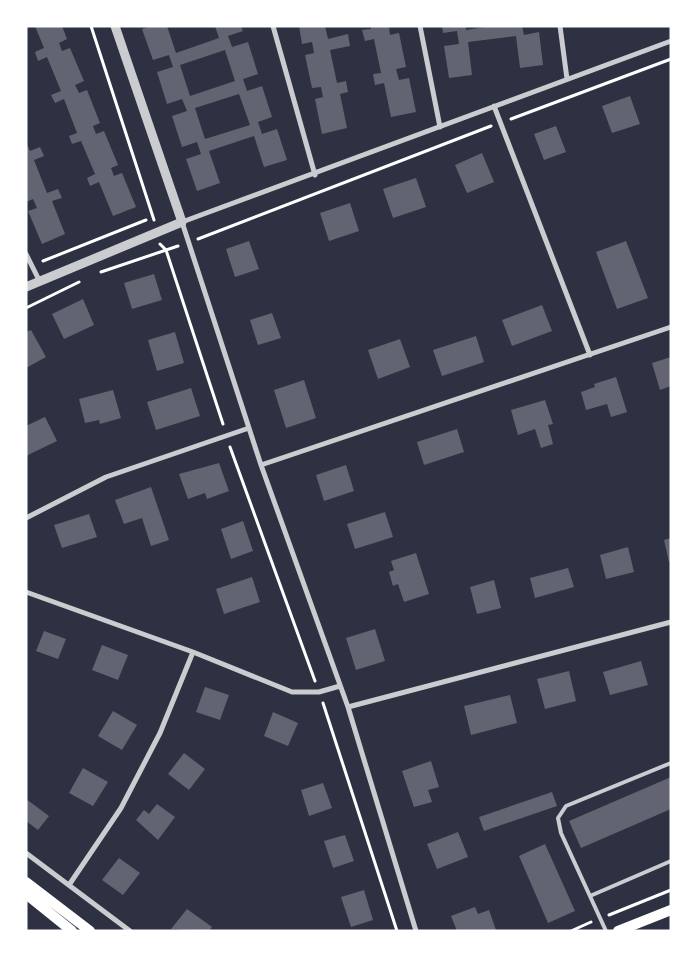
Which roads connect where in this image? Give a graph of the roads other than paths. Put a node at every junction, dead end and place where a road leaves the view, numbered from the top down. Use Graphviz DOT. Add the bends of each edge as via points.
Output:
graph roads {
  1 [pos="115,26"];
  2 [pos="273,26"];
  3 [pos="420,26"];
  4 [pos="560,26"];
  5 [pos="671,41"];
  6 [pos="567,79"];
  7 [pos="494,106"];
  8 [pos="440,126"];
  9 [pos="315,175"];
  10 [pos="182,222"];
  11 [pos="26,254"];
  12 [pos="39,280"];
  13 [pos="26,288"];
  14 [pos="671,328"];
  15 [pos="590,354"];
  16 [pos="249,428"];
  17 [pos="260,465"];
  18 [pos="26,518"];
  19 [pos="26,592"];
  20 [pos="671,622"];
  21 [pos="193,652"];
  22 [pos="340,686"];
  23 [pos="348,707"];
  24 [pos="671,763"];
  25 [pos="26,852"];
  26 [pos="671,862"];
  27 [pos="26,882"];
  28 [pos="68,884"];
  29 [pos="26,894"];
  30 [pos="590,896"];
  31 [pos="671,910"];
  32 [pos="72,931"];
  33 [pos="90,931"];
  34 [pos="130,931"];
  35 [pos="416,931"];
  36 [pos="606,931"];
  37 [pos="618,931"];
  1 -- 10 [label="street"];
  2 -- 9 [label="street"];
  3 -- 8 [label="street"];
  4 -- 6 [label="street"];
  5 -- 6 [label="street"];
  6 -- 7 [label="street"];
  7 -- 8 [label="street"];
  7 -- 15 [label="street"];
  8 -- 9 [label="street"];
  9 -- 10 [label="street"];
  10 -- 12 [label="street"];
  10 -- 16 [label="street"];
  11 -- 12 [label="street"];
  12 -- 13 [label="street"];
  14 -- 15 [label="street"];
  15 -- 17 [label="street"];
  16 -- 17 [label="street"];
  16 -- 18 [label="street" via="106,477"];
  17 -- 22 [label="street"];
  19 -- 21 [label="street"];
  20 -- 23 [label="street"];
  21 -- 22 [label="street" via="292,692 319,692"];
  21 -- 28 [label="street" via="160,733 121,808"];
  22 -- 23 [label="street"];
  23 -- 35 [label="street"];
  24 -- 30 [label="lane" via="566,806 558,818 561,833"];
  25 -- 28 [label="street"];
  26 -- 30 [label="lane"];
  27 -- 33 [label="main road"];
  28 -- 34 [label="street"];
  29 -- 32 [label="main road"];
  30 -- 36 [label="lane"];
  31 -- 37 [label="main road"];
}
